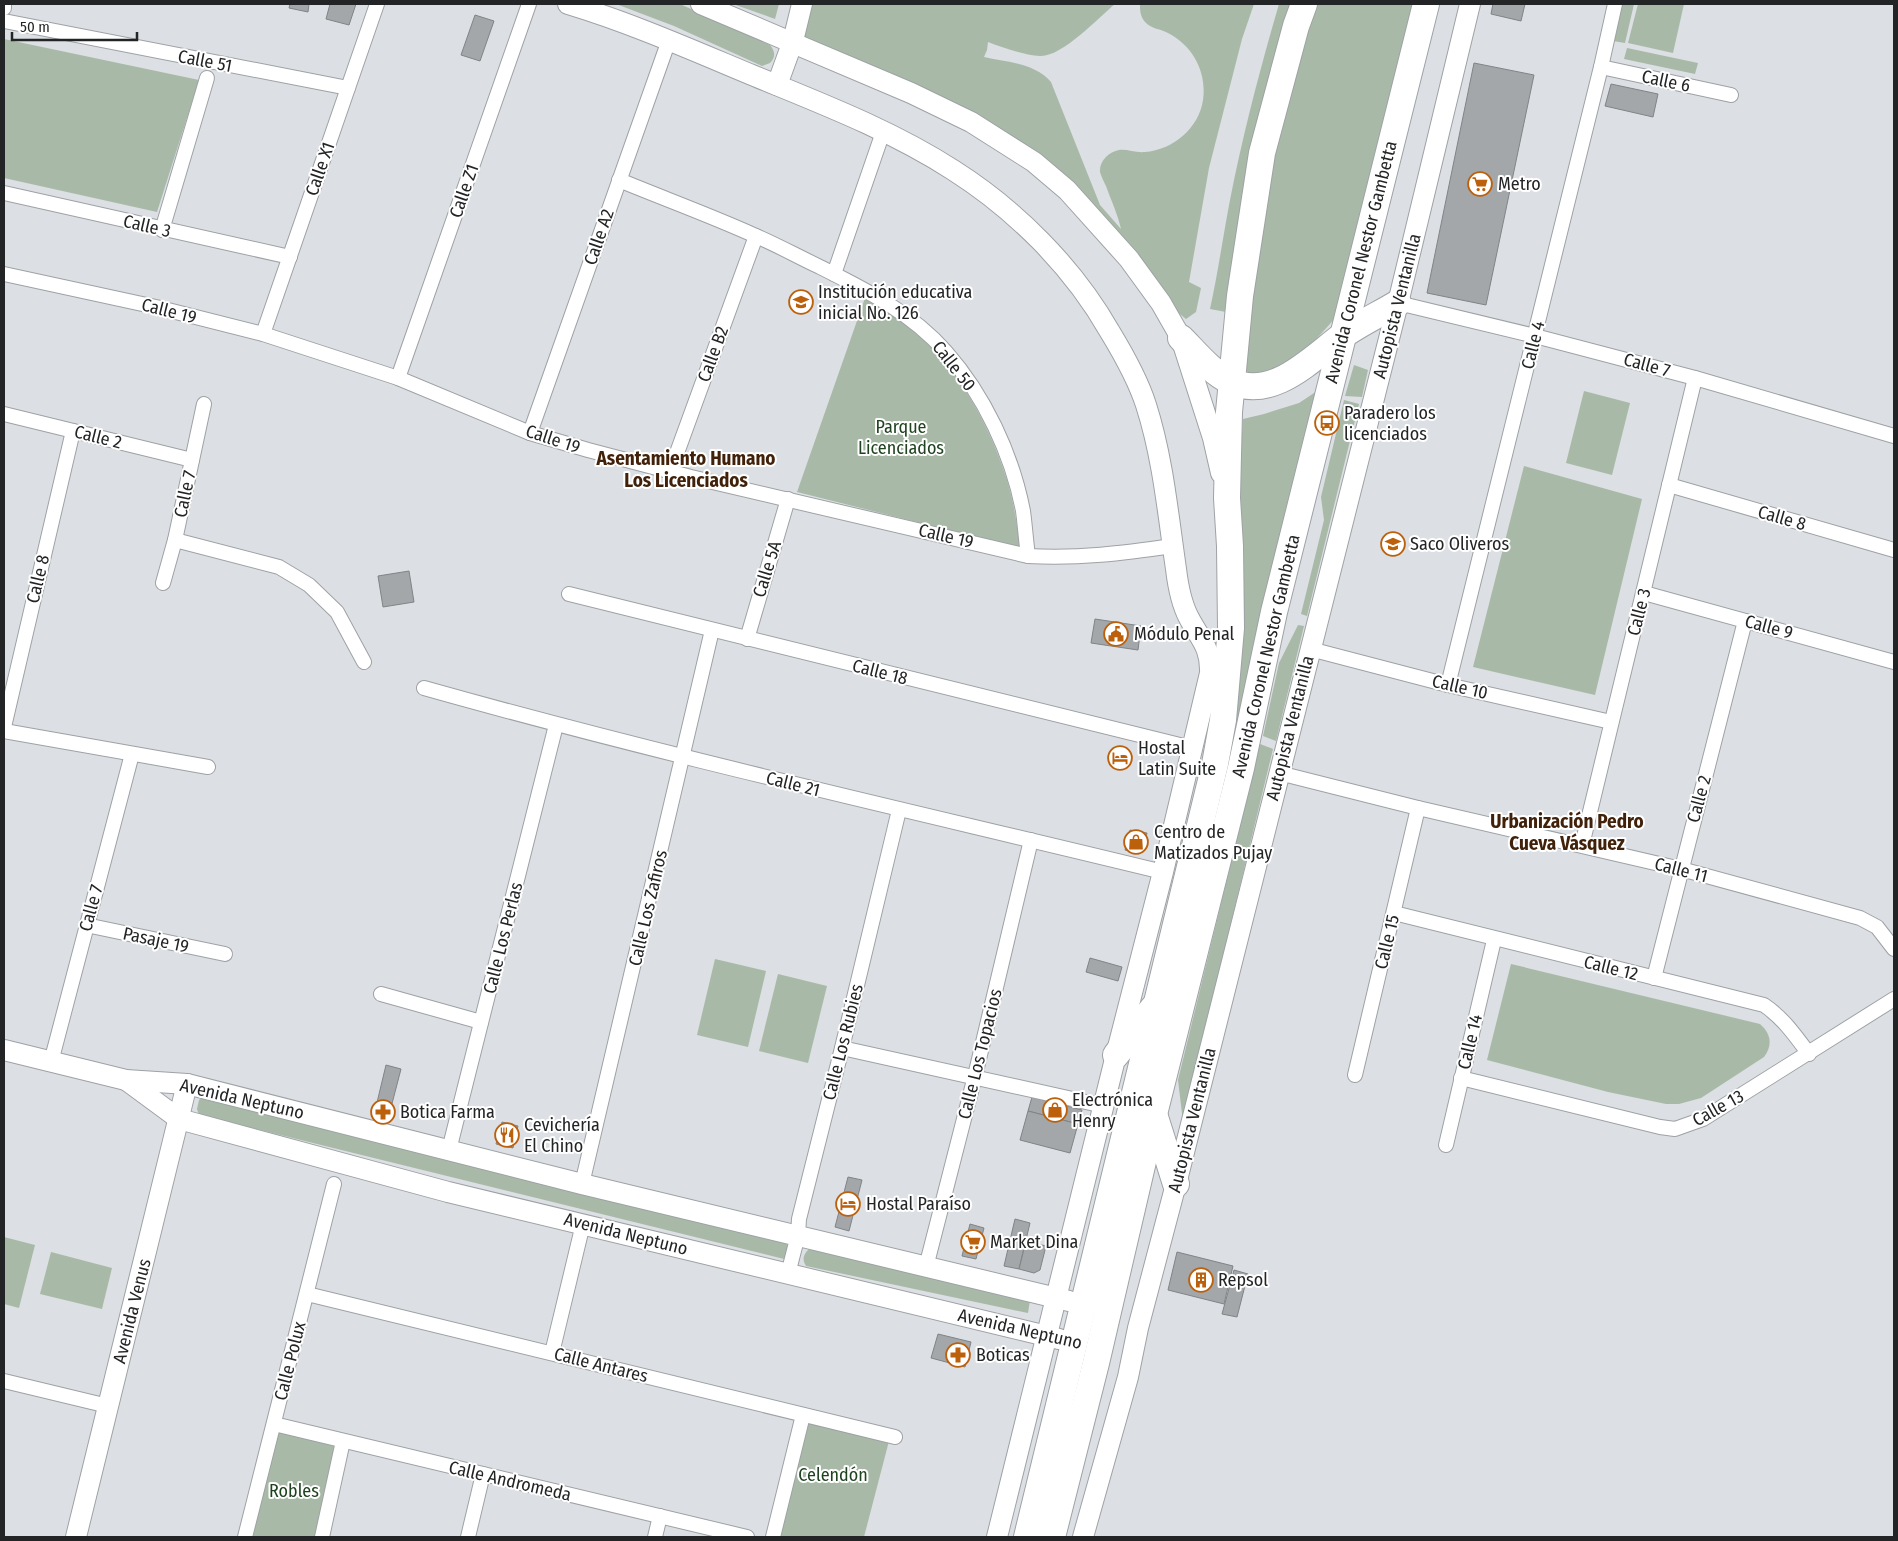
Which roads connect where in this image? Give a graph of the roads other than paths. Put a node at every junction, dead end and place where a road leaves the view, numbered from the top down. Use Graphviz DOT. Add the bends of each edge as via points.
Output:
graph roads {
  1 [pos="4,4"];
  2 [pos="377,4"];
  3 [pos="529,4"];
  4 [pos="568,4"];
  5 [pos="701,4"];
  6 [pos="802,4"];
  7 [pos="1304,4"];
  8 [pos="1426,4"];
  9 [pos="1470,4"];
  10 [pos="1615,4"];
  11 [pos="4,8"];
  12 [pos="4,21"];
  13 [pos="669,40"];
  14 [pos="793,41"];
  15 [pos="1601,67"];
  16 [pos="207,78"];
  17 [pos="777,85"];
  18 [pos="348,88"];
  19 [pos="1731,95"];
  20 [pos="883,132"];
  21 [pos="619,180"];
  22 [pos="4,193"];
  23 [pos="162,230"];
  24 [pos="756,236"];
  25 [pos="290,257"];
  26 [pos="4,274"];
  27 [pos="834,274"];
  28 [pos="1398,303"];
  29 [pos="263,334"];
  30 [pos="1342,336"];
  31 [pos="1535,336"];
  32 [pos="1181,338"];
  33 [pos="398,378"];
  34 [pos="1695,378"];
  35 [pos="1232,382"];
  36 [pos="204,404"];
  37 [pos="4,414"];
  38 [pos="73,431"];
  39 [pos="530,433"];
  40 [pos="1894,436"];
  41 [pos="192,460"];
  42 [pos="670,472"];
  43 [pos="1669,485"];
  44 [pos="1227,498"];
  45 [pos="788,499"];
  46 [pos="175,540"];
  47 [pos="1172,546"];
  48 [pos="1894,550"];
  49 [pos="1028,556"];
  50 [pos="163,583"];
  51 [pos="1644,593"];
  52 [pos="568,594"];
  53 [pos="1745,621"];
  54 [pos="712,630"];
  55 [pos="746,639"];
  56 [pos="1310,649"];
  57 [pos="364,662"];
  58 [pos="1894,662"];
  59 [pos="1448,685"];
  60 [pos="424,688"];
  61 [pos="1610,722"];
  62 [pos="556,725"];
  63 [pos="4,727"];
  64 [pos="4,731"];
  65 [pos="1192,748"];
  66 [pos="132,754"];
  67 [pos="683,758"];
  68 [pos="208,767"];
  69 [pos="1279,773"];
  70 [pos="1418,808"];
  71 [pos="898,810"];
  72 [pos="1031,840"];
  73 [pos="1582,845"];
  74 [pos="1681,869"];
  75 [pos="1163,872"];
  76 [pos="1394,914"];
  77 [pos="86,926"];
  78 [pos="1494,940"];
  79 [pos="1894,949"];
  80 [pos="225,954"];
  81 [pos="1654,978"];
  82 [pos="381,994"];
  83 [pos="1894,999"];
  84 [pos="1158,1001"];
  85 [pos="481,1022"];
  86 [pos="842,1048"];
  87 [pos="4,1050"];
  88 [pos="1808,1054"];
  89 [pos="1116,1055"];
  90 [pos="51,1062"];
  91 [pos="1355,1075"];
  92 [pos="975,1076"];
  93 [pos="1461,1078"];
  94 [pos="126,1080"];
  95 [pos="187,1084"];
  96 [pos="1104,1106"];
  97 [pos="1154,1114"];
  98 [pos="178,1119"];
  99 [pos="1446,1145"];
  100 [pos="449,1150"];
  101 [pos="334,1184"];
  102 [pos="582,1184"];
  103 [pos="1176,1184"];
  104 [pos="583,1224"];
  105 [pos="798,1235"];
  106 [pos="926,1267"];
  107 [pos="788,1274"];
  108 [pos="307,1294"];
  109 [pos="1057,1298"];
  110 [pos="1097,1307"];
  111 [pos="1047,1336"];
  112 [pos="1087,1345"];
  113 [pos="552,1353"];
  114 [pos="4,1381"];
  115 [pos="108,1406"];
  116 [pos="803,1415"];
  117 [pos="274,1424"];
  118 [pos="895,1437"];
  119 [pos="343,1441"];
  120 [pos="483,1474"];
  121 [pos="660,1516"];
  122 [pos="79,1537"];
  123 [pos="245,1537"];
  124 [pos="322,1537"];
  125 [pos="468,1537"];
  126 [pos="655,1537"];
  127 [pos="747,1537"];
  128 [pos="773,1537"];
  129 [pos="997,1537"];
  130 [pos="1027,1537"];
  131 [pos="1052,1537"];
  132 [pos="1083,1537"];
  1 -- 11 [label="street"];
  2 -- 18 [label="street, Calle X1"];
  3 -- 33 [label="street, Calle Z1"];
  4 -- 13 [label="street"];
  5 -- 14 [label="street"];
  6 -- 14 [label="street"];
  7 -- 35 [label="highway, Avenida Coronel Nestor Gambetta" via="1262,153 1240,296"];
  8 -- 30 [label="highway, Avenida Coronel Nestor Gambetta"];
  9 -- 28 [label="street, Autopista Ventanilla"];
  10 -- 15 [label="street, Calle 4"];
  12 -- 18 [label="street, Calle 51"];
  13 -- 17 [label="street"];
  13 -- 21 [label="street, Calle A2"];
  14 -- 17 [label="street"];
  14 -- 32 [label="street" via="952,113 1034,162 1066,190 1129,258"];
  15 -- 19 [label="street, Calle 6"];
  15 -- 31 [label="street, Calle 4"];
  16 -- 23 [label="street"];
  17 -- 20 [label="street"];
  18 -- 25 [label="street, Calle X1"];
  20 -- 27 [label="street"];
  20 -- 47 [label="street" via="936,160 1011,214 1066,269 1097,310 1125,357 1145,403 1158,452"];
  21 -- 24 [label="street, Calle 50"];
  21 -- 39 [label="street, Calle A2"];
  22 -- 23 [label="street, Calle 3"];
  23 -- 25 [label="street, Calle 3"];
  24 -- 27 [label="street, Calle 50"];
  24 -- 42 [label="street, Calle B2"];
  25 -- 29 [label="street, Calle X1"];
  26 -- 29 [label="street, Calle 19"];
  27 -- 49 [label="street, Calle 50" via="900,310 946,352 968,381 987,410 1014,478"];
  28 -- 30 [label="highway"];
  28 -- 31 [label="street, Calle 7"];
  28 -- 56 [label="street, Autopista Ventanilla"];
  29 -- 33 [label="street, Calle 19"];
  30 -- 35 [label="highway" via="1297,372 1281,380 1262,385"];
  30 -- 97 [label="highway, Avenida Coronel Nestor Gambetta" via="1274,612 1241,768"];
  31 -- 34 [label="street, Calle 7"];
  31 -- 59 [label="street, Calle 4"];
  32 -- 35 [label="highway" via="1208,365"];
  32 -- 44 [label="street" via="1213,438"];
  33 -- 39 [label="street, Calle 19"];
  34 -- 40 [label="street, Calle 7"];
  34 -- 43 [label="street, Calle 3"];
  35 -- 44 [label="highway, Avenida Coronel Nestor Gambetta"];
  36 -- 41 [label="street, Calle 7"];
  37 -- 38 [label="street, Calle 2"];
  38 -- 41 [label="street, Calle 2"];
  38 -- 63 [label="street, Calle 8"];
  39 -- 42 [label="street, Calle 19"];
  41 -- 46 [label="street, Calle 7"];
  42 -- 45 [label="street, Calle 19"];
  43 -- 48 [label="street, Calle 8"];
  43 -- 51 [label="street, Calle 3"];
  44 -- 84 [label="highway, Avenida Coronel Nestor Gambetta" via="1231,628 1223,720"];
  45 -- 49 [label="street, Calle 19"];
  45 -- 55 [label="street, Calle 5A"];
  46 -- 50 [label="street, Calle 7"];
  46 -- 57 [label="street" via="279,567 310,585 337,612"];
  47 -- 49 [label="street, Calle 19" via="1063,558"];
  47 -- 65 [label="street" via="1182,603 1205,643 1210,664"];
  51 -- 53 [label="street, Calle 9"];
  51 -- 61 [label="street, Calle 3"];
  52 -- 54 [label="street, Calle 18"];
  53 -- 58 [label="street, Calle 9"];
  53 -- 74 [label="street, Calle 2"];
  54 -- 55 [label="street, Calle 18"];
  54 -- 67 [label="street, Calle Los Zafiros"];
  55 -- 65 [label="street, Calle 18"];
  56 -- 59 [label="street, Calle 10"];
  56 -- 69 [label="street, Autopista Ventanilla"];
  59 -- 61 [label="street, Calle 10"];
  60 -- 62 [label="street, Calle 21"];
  61 -- 73 [label="street, Calle 3"];
  62 -- 67 [label="street, Calle 21"];
  62 -- 85 [label="street, Calle Los Perlas"];
  64 -- 66 [label="street"];
  65 -- 75 [label="street"];
  66 -- 68 [label="street"];
  66 -- 77 [label="street, Calle 7"];
  67 -- 71 [label="street, Calle 21"];
  67 -- 102 [label="street, Calle Los Zafiros"];
  69 -- 70 [label="street, Calle 11"];
  69 -- 103 [label="street, Autopista Ventanilla"];
  70 -- 73 [label="street, Calle 11"];
  70 -- 76 [label="street, Calle 15"];
  71 -- 72 [label="street, Calle 21"];
  71 -- 86 [label="street, Calle Los Rubies"];
  72 -- 75 [label="street, Calle 21"];
  72 -- 92 [label="street, Calle Los Topacios"];
  73 -- 74 [label="street, Calle 11"];
  74 -- 79 [label="street, Calle 11" via="1860,918 1877,927"];
  74 -- 81 [label="street, Calle 2"];
  75 -- 89 [label="street"];
  76 -- 78 [label="street, Calle 12"];
  76 -- 91 [label="street, Calle 15"];
  77 -- 80 [label="street, Pasaje 19"];
  77 -- 90 [label="street, Calle 7"];
  78 -- 81 [label="street, Calle 12"];
  78 -- 93 [label="street, Calle 14"];
  81 -- 88 [label="street, Calle 12" via="1764,1005 1787,1024"];
  82 -- 85 [label="street"];
  83 -- 88 [label="street, Calle 13"];
  84 -- 89 [label="highway"];
  84 -- 110 [label="highway, Avenida Coronel Nestor Gambetta"];
  85 -- 100 [label="street, Calle Los Perlas"];
  86 -- 92 [label="street"];
  86 -- 105 [label="street, Calle Los Rubies" via="799,1219"];
  87 -- 90 [label="street"];
  88 -- 93 [label="street, Calle 13" via="1704,1119 1675,1129"];
  89 -- 96 [label="street"];
  90 -- 94 [label="street"];
  92 -- 96 [label="street"];
  92 -- 106 [label="street, Calle Los Topacios"];
  93 -- 99 [label="street, Calle 14"];
  94 -- 95 [label="street, Avenida Neptuno"];
  94 -- 98 [label="street, Avenida Neptuno"];
  95 -- 98 [label="street, Avenida Venus"];
  95 -- 100 [label="street, Avenida Neptuno"];
  96 -- 109 [label="street"];
  97 -- 103 [label="highway"];
  97 -- 110 [label="highway, Avenida Coronel Nestor Gambetta"];
  98 -- 104 [label="street, Avenida Neptuno" via="438,1189"];
  98 -- 115 [label="street, Avenida Venus"];
  100 -- 102 [label="street, Avenida Neptuno"];
  101 -- 108 [label="street, Calle Polux"];
  102 -- 105 [label="street, Avenida Neptuno"];
  103 -- 132 [label="street, Autopista Ventanilla" via="1128,1378"];
  104 -- 107 [label="street, Avenida Neptuno"];
  104 -- 113 [label="street"];
  105 -- 106 [label="street, Avenida Neptuno"];
  105 -- 107 [label="street, Calle Los Rubies"];
  106 -- 109 [label="street, Avenida Neptuno"];
  107 -- 111 [label="street, Avenida Neptuno"];
  108 -- 113 [label="street, Calle Antares"];
  108 -- 117 [label="street, Calle Polux"];
  109 -- 110 [label="street, Avenida Neptuno"];
  109 -- 111 [label="street"];
  110 -- 112 [label="highway"];
  111 -- 112 [label="street, Avenida Neptuno"];
  111 -- 129 [label="street"];
  112 -- 130 [label="highway"];
  112 -- 131 [label="highway"];
  113 -- 116 [label="street, Calle Antares"];
  114 -- 115 [label="street"];
  115 -- 122 [label="street, Avenida Venus"];
  116 -- 118 [label="street, Calle Antares"];
  116 -- 128 [label="street"];
  117 -- 119 [label="street, Calle Andromeda"];
  117 -- 123 [label="street, Calle Polux"];
  119 -- 120 [label="street, Calle Andromeda"];
  119 -- 124 [label="street"];
  120 -- 121 [label="street, Calle Andromeda"];
  120 -- 125 [label="street"];
  121 -- 126 [label="street"];
  121 -- 127 [label="street, Calle Andromeda"];
}
